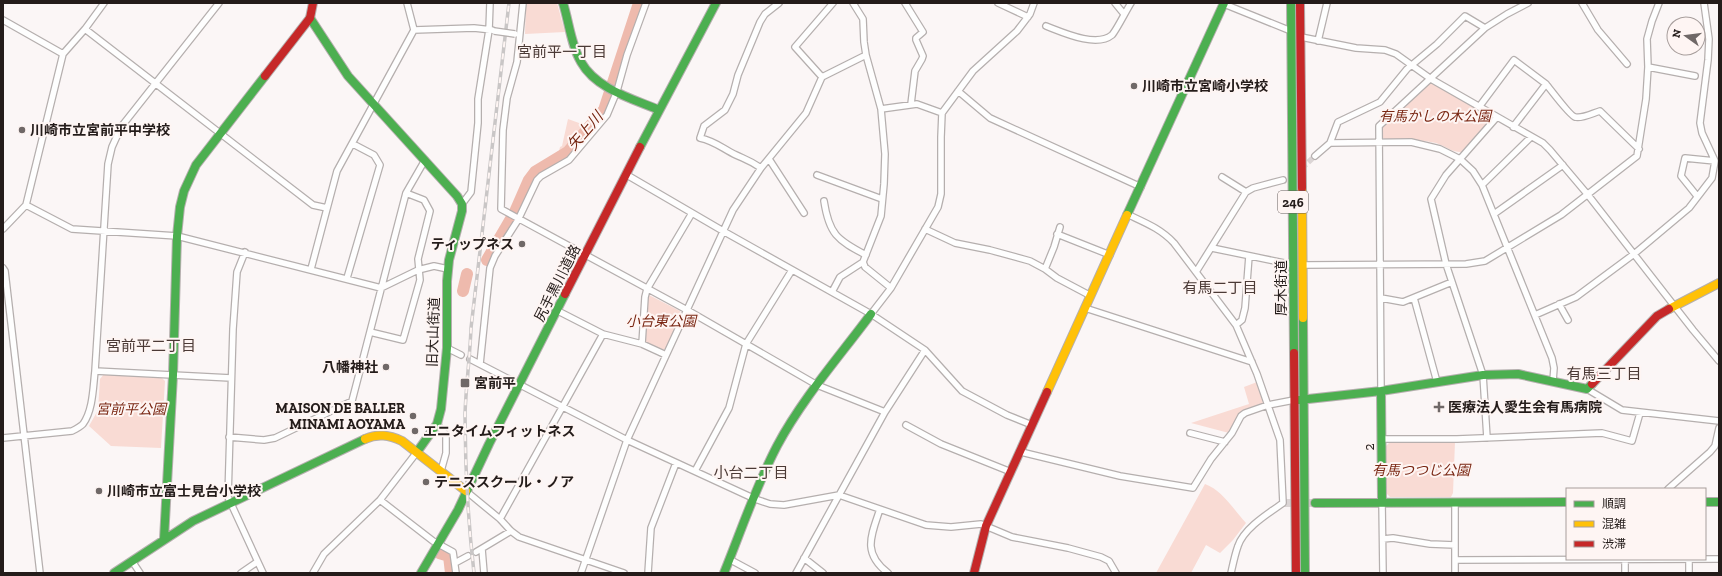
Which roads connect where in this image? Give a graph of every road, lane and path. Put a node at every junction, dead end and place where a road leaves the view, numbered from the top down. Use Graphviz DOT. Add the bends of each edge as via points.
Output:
graph roads {
  1 [pos="104,3"];
  2 [pos="219,3"];
  3 [pos="313,3"];
  4 [pos="407,3"];
  5 [pos="490,3"];
  6 [pos="523,3"];
  7 [pos="563,3"];
  8 [pos="646,3"];
  9 [pos="716,3"];
  10 [pos="779,3"];
  11 [pos="833,3"];
  12 [pos="853,3"];
  13 [pos="905,3"];
  14 [pos="998,3"];
  15 [pos="1034,3"];
  16 [pos="1115,3"];
  17 [pos="1132,3"];
  18 [pos="1224,3"];
  19 [pos="1291,3"];
  20 [pos="1300,3"];
  21 [pos="1327,3"];
  22 [pos="1528,3"];
  23 [pos="1582,3"];
  24 [pos="1659,3"];
  25 [pos="1704,3"];
  26 [pos="1124,14"];
  27 [pos="1028,17"];
  28 [pos="310,18"];
  29 [pos="3,20"];
  30 [pos="1046,26"];
  31 [pos="1485,28"];
  32 [pos="85,29"];
  33 [pos="414,30"];
  34 [pos="491,30"];
  35 [pos="1292,31"];
  36 [pos="517,34"];
  37 [pos="1300,37"];
  38 [pos="1318,41"];
  39 [pos="63,54"];
  40 [pos="866,55"];
  41 [pos="1412,64"];
  42 [pos="1627,64"];
  43 [pos="1648,67"];
  44 [pos="822,76"];
  45 [pos="1695,76"];
  46 [pos="1431,79"];
  47 [pos="156,82"];
  48 [pos="1546,84"];
  49 [pos="613,89"];
  50 [pos="958,90"];
  51 [pos="374,103"];
  52 [pos="911,104"];
  53 [pos="1479,107"];
  54 [pos="881,109"];
  55 [pos="659,110"];
  56 [pos="942,113"];
  57 [pos="1497,117"];
  58 [pos="1513,127"];
  59 [pos="222,134"];
  60 [pos="1531,137"];
  61 [pos="1330,143"];
  62 [pos="353,144"];
  63 [pos="1379,144"];
  64 [pos="1639,149"];
  65 [pos="1315,156"];
  66 [pos="769,159"];
  67 [pos="1460,159"];
  68 [pos="425,160"];
  69 [pos="1715,161"];
  70 [pos="1563,165"];
  71 [pos="761,168"];
  72 [pos="626,175"];
  73 [pos="817,175"];
  74 [pos="1222,177"];
  75 [pos="1283,180"];
  76 [pos="1482,185"];
  77 [pos="1141,187"];
  78 [pos="1246,192"];
  79 [pos="406,193"];
  80 [pos="1588,195"];
  81 [pos="1697,196"];
  82 [pos="882,199"];
  83 [pos="824,201"];
  84 [pos="462,204"];
  85 [pos="26,205"];
  86 [pos="327,208"];
  87 [pos="804,212"];
  88 [pos="692,213"];
  89 [pos="1494,214"];
  90 [pos="1128,215"];
  91 [pos="516,219"];
  92 [pos="1060,227"];
  93 [pos="3,229"];
  94 [pos="925,229"];
  95 [pos="105,230"];
  96 [pos="723,231"];
  97 [pos="1057,234"];
  98 [pos="177,236"];
  99 [pos="1508,247"];
  100 [pos="1212,248"];
  101 [pos="245,252"];
  102 [pos="1634,254"];
  103 [pos="866,255"];
  104 [pos="1110,255"];
  105 [pos="586,256"];
  106 [pos="1249,256"];
  107 [pos="863,262"];
  108 [pos="1303,264"];
  109 [pos="1446,264"];
  110 [pos="1294,265"];
  111 [pos="1380,265"];
  112 [pos="3,268"];
  113 [pos="311,269"];
  114 [pos="1045,269"];
  115 [pos="418,270"];
  116 [pos="448,270"];
  117 [pos="792,270"];
  118 [pos="1196,272"];
  119 [pos="347,278"];
  120 [pos="1452,282"];
  121 [pos="1719,283"];
  122 [pos="381,288"];
  123 [pos="891,288"];
  124 [pos="647,289"];
  125 [pos="832,292"];
  126 [pos="1091,296"];
  127 [pos="1381,298"];
  128 [pos="1414,298"];
  129 [pos="1559,304"];
  130 [pos="1675,305"];
  131 [pos="1085,308"];
  132 [pos="686,310"];
  133 [pos="558,311"];
  134 [pos="871,314"];
  135 [pos="1535,315"];
  136 [pos="1568,320"];
  137 [pos="1236,326"];
  138 [pos="370,332"];
  139 [pos="603,334"];
  140 [pos="642,344"];
  141 [pos="746,344"];
  142 [pos="447,348"];
  143 [pos="925,350"];
  144 [pos="462,355"];
  145 [pos="666,355"];
  146 [pos="470,359"];
  147 [pos="1719,361"];
  148 [pos="1252,362"];
  149 [pos="480,364"];
  150 [pos="95,371"];
  151 [pos="173,375"];
  152 [pos="1483,375"];
  153 [pos="231,378"];
  154 [pos="1552,381"];
  155 [pos="1437,382"];
  156 [pos="519,385"];
  157 [pos="817,385"];
  158 [pos="1587,389"];
  159 [pos="1381,391"];
  160 [pos="1304,399"];
  161 [pos="1294,400"];
  162 [pos="562,405"];
  163 [pos="1268,405"];
  164 [pos="884,412"];
  165 [pos="1640,413"];
  166 [pos="1719,421"];
  167 [pos="437,424"];
  168 [pos="906,425"];
  169 [pos="1032,425"];
  170 [pos="1719,428"];
  171 [pos="1190,433"];
  172 [pos="24,436"];
  173 [pos="229,437"];
  174 [pos="3,438"];
  175 [pos="1487,438"];
  176 [pos="1382,439"];
  177 [pos="627,440"];
  178 [pos="1225,442"];
  179 [pos="417,452"];
  180 [pos="1021,452"];
  181 [pos="676,463"];
  182 [pos="441,471"];
  183 [pos="695,471"];
  184 [pos="1010,472"];
  185 [pos="1669,488"];
  186 [pos="466,491"];
  187 [pos="839,495"];
  188 [pos="755,499"];
  189 [pos="380,500"];
  190 [pos="230,502"];
  191 [pos="1382,502"];
  192 [pos="1455,502"];
  193 [pos="1566,502"];
  194 [pos="1706,502"];
  195 [pos="1719,502"];
  196 [pos="1315,503"];
  197 [pos="880,510"];
  198 [pos="500,519"];
  199 [pos="986,526"];
  200 [pos="511,531"];
  201 [pos="164,539"];
  202 [pos="1382,539"];
  203 [pos="1455,544"];
  204 [pos="439,545"];
  205 [pos="482,549"];
  206 [pos="476,552"];
  207 [pos="468,556"];
  208 [pos="804,558"];
  209 [pos="586,559"];
  210 [pos="729,559"];
  211 [pos="1566,559"];
  212 [pos="1706,559"];
  213 [pos="1719,559"];
  214 [pos="1455,560"];
  215 [pos="1625,560"];
  216 [pos="1689,560"];
  217 [pos="132,561"];
  218 [pos="257,562"];
  219 [pos="455,563"];
  220 [pos="40,573"];
  221 [pos="114,573"];
  222 [pos="140,573"];
  223 [pos="241,573"];
  224 [pos="263,573"];
  225 [pos="313,573"];
  226 [pos="421,573"];
  227 [pos="456,573"];
  228 [pos="484,573"];
  229 [pos="581,573"];
  230 [pos="624,573"];
  231 [pos="648,573"];
  232 [pos="724,573"];
  233 [pos="755,573"];
  234 [pos="796,573"];
  235 [pos="824,573"];
  236 [pos="888,573"];
  237 [pos="974,573"];
  238 [pos="1116,573"];
  239 [pos="1231,573"];
  240 [pos="1296,573"];
  241 [pos="1305,573"];
  242 [pos="1383,573"];
  243 [pos="1455,573"];
  244 [pos="1626,573"];
  245 [pos="1689,573"];
  1 -- 32 [label="street"];
  2 -- 47 [label="street"];
  3 -- 28 [label="main road"];
  4 -- 33 [label="street"];
  5 -- 34 [label="street"];
  6 -- 36 [label="street"];
  7 -- 49 [label="main road" via="582,64 594,78"];
  8 -- 49 [label="street"];
  9 -- 55 [label="main road, 尻手黒川道路"];
  10 -- 71 [label="street" via="765,14 760,22 725,110 704,126 700,138 711,140"];
  11 -- 44 [label="street" via="795,47"];
  12 -- 40 [label="street" via="863,19"];
  13 -- 52 [label="street" via="923,32 916,38 923,56 915,72"];
  14 -- 27 [label="street"];
  15 -- 27 [label="street"];
  16 -- 26 [label="street"];
  17 -- 26 [label="street"];
  18 -- 35 [label="street"];
  18 -- 77 [label="main road"];
  19 -- 35 [label="main road, 厚木街道 / 246"];
  20 -- 37 [label="main road, 厚木街道 / 246"];
  21 -- 38 [label="street"];
  22 -- 31 [label="street"];
  23 -- 42 [label="street" via="1598,30"];
  24 -- 43 [label="street" via="1648,39"];
  25 -- 69 [label="street" via="1709,39 1700,123"];
  26 -- 30 [label="street" via="1112,34 1102,39 1081,38"];
  27 -- 50 [label="street" via="973,71"];
  28 -- 51 [label="main road" via="348,76"];
  28 -- 59 [label="main road"];
  29 -- 39 [label="street"];
  31 -- 41 [label="street" via="1465,16 1438,44"];
  31 -- 46 [label="street"];
  32 -- 39 [label="street"];
  32 -- 47 [label="street"];
  33 -- 34 [label="street"];
  33 -- 51 [label="street"];
  34 -- 36 [label="street, bridge"];
  34 -- 84 [label="street" via="478,99 471,192"];
  35 -- 110 [label="main road, 厚木街道 / 246"];
  36 -- 91 [label="street" via="516,62 507,98 503,130 501,209"];
  37 -- 38 [label="street"];
  37 -- 108 [label="main road, 厚木街道 / 246"];
  38 -- 41 [label="street" via="1390,52"];
  39 -- 85 [label="street"];
  40 -- 44 [label="street"];
  40 -- 54 [label="street"];
  41 -- 46 [label="street"];
  41 -- 61 [label="street" via="1380,102 1338,122"];
  43 -- 45 [label="street"];
  43 -- 64 [label="street"];
  44 -- 66 [label="street" via="806,113"];
  46 -- 53 [label="street"];
  46 -- 63 [label="street" via="1379,126"];
  47 -- 59 [label="street"];
  47 -- 95 [label="street" via="121,127 112,147 108,164"];
  48 -- 53 [label="street" via="1514,60"];
  48 -- 58 [label="street"];
  48 -- 64 [label="street" via="1570,115 1580,117 1600,111"];
  49 -- 55 [label="main road"];
  49 -- 91 [label="street" via="607,115 570,160 537,180"];
  50 -- 56 [label="street"];
  50 -- 77 [label="street" via="990,118"];
  51 -- 62 [label="street"];
  51 -- 68 [label="main road"];
  52 -- 54 [label="street"];
  52 -- 56 [label="street"];
  53 -- 57 [label="street"];
  54 -- 82 [label="street" via="885,154"];
  55 -- 72 [label="main road, 尻手黒川道路"];
  56 -- 94 [label="street" via="941,194 938,207"];
  57 -- 58 [label="street"];
  57 -- 67 [label="street"];
  58 -- 60 [label="street"];
  59 -- 86 [label="street" via="313,205"];
  59 -- 98 [label="main road" via="189,177 180,207"];
  60 -- 70 [label="street" via="1550,150"];
  60 -- 76 [label="street"];
  61 -- 63 [label="street"];
  61 -- 65 [label="street"];
  62 -- 86 [label="street" via="337,171"];
  62 -- 119 [label="street" via="374,154 380,165"];
  63 -- 67 [label="street" via="1411,142 1440,149"];
  63 -- 111 [label="street"];
  64 -- 80 [label="street" via="1637,156"];
  66 -- 71 [label="street"];
  66 -- 87 [label="street"];
  67 -- 76 [label="street" via="1473,171"];
  67 -- 109 [label="street" via="1431,199"];
  68 -- 79 [label="street"];
  68 -- 84 [label="main road"];
  69 -- 81 [label="street" via="1712,178"];
  69 -- 81 [label="street" via="1685,158 1681,176"];
  70 -- 80 [label="street"];
  70 -- 89 [label="street"];
  71 -- 96 [label="street" via="733,210"];
  72 -- 88 [label="street"];
  72 -- 105 [label="main road, 尻手黒川道路"];
  73 -- 82 [label="street"];
  74 -- 78 [label="street"];
  75 -- 78 [label="street"];
  76 -- 89 [label="street"];
  77 -- 90 [label="main road"];
  78 -- 100 [label="street"];
  79 -- 115 [label="street" via="424,200 430,211 418,259"];
  79 -- 122 [label="street"];
  80 -- 99 [label="street" via="1561,215"];
  80 -- 102 [label="street"];
  81 -- 102 [label="street" via="1680,217"];
  82 -- 103 [label="street" via="881,216"];
  83 -- 103 [label="street" via="834,233 842,241"];
  84 -- 116 [label="main road, 旧大山街道" via="448,260"];
  85 -- 93 [label="street"];
  85 -- 95 [label="street" via="72,229"];
  86 -- 113 [label="street"];
  88 -- 96 [label="street"];
  88 -- 124 [label="street"];
  89 -- 99 [label="street"];
  90 -- 104 [label="main road"];
  90 -- 118 [label="street" via="1165,233"];
  91 -- 105 [label="street"];
  91 -- 149 [label="street" via="490,268"];
  92 -- 97 [label="street"];
  94 -- 114 [label="street" via="955,243 1030,261"];
  94 -- 123 [label="street"];
  95 -- 98 [label="street"];
  95 -- 150 [label="street"];
  96 -- 117 [label="street"];
  96 -- 132 [label="street"];
  97 -- 104 [label="street"];
  97 -- 114 [label="street"];
  98 -- 101 [label="street"];
  98 -- 151 [label="main road"];
  99 -- 109 [label="street" via="1485,261"];
  99 -- 135 [label="street"];
  100 -- 106 [label="street"];
  100 -- 118 [label="street"];
  101 -- 113 [label="street"];
  101 -- 153 [label="street" via="237,272"];
  102 -- 129 [label="street" via="1576,297"];
  102 -- 130 [label="street"];
  103 -- 107 [label="street"];
  104 -- 126 [label="main road"];
  105 -- 124 [label="street"];
  105 -- 133 [label="main road, 尻手黒川道路"];
  106 -- 110 [label="street"];
  106 -- 137 [label="street" via="1245,308 1242,320"];
  107 -- 123 [label="street" via="865,267"];
  107 -- 125 [label="street" via="840,277"];
  108 -- 111 [label="street"];
  108 -- 160 [label="main road, 厚木街道 / 246"];
  109 -- 111 [label="street"];
  109 -- 120 [label="street"];
  110 -- 161 [label="main road, 厚木街道 / 246"];
  111 -- 127 [label="street"];
  112 -- 172 [label="street"];
  113 -- 119 [label="street"];
  114 -- 126 [label="street"];
  115 -- 116 [label="street" via="434,266"];
  115 -- 122 [label="street"];
  115 -- 138 [label="street" via="420,280 403,340"];
  116 -- 142 [label="main road, 旧大山街道"];
  117 -- 125 [label="street"];
  117 -- 141 [label="street"];
  118 -- 137 [label="street"];
  119 -- 122 [label="street"];
  120 -- 128 [label="street"];
  120 -- 152 [label="street"];
  121 -- 130 [label="main road"];
  122 -- 138 [label="street"];
  123 -- 134 [label="street"];
  124 -- 132 [label="street"];
  124 -- 140 [label="street"];
  125 -- 134 [label="street"];
  126 -- 131 [label="main road"];
  127 -- 128 [label="street" via="1403,302"];
  127 -- 159 [label="street"];
  128 -- 155 [label="street"];
  129 -- 135 [label="street"];
  129 -- 136 [label="street"];
  130 -- 147 [label="street"];
  130 -- 158 [label="main road" via="1657,316"];
  131 -- 148 [label="street"];
  131 -- 169 [label="main road"];
  132 -- 141 [label="street"];
  132 -- 145 [label="street"];
  133 -- 139 [label="street"];
  133 -- 156 [label="main road, 尻手黒川道路"];
  134 -- 143 [label="street"];
  134 -- 157 [label="main road"];
  135 -- 154 [label="street" via="1552,358"];
  137 -- 148 [label="street"];
  138 -- 173 [label="street" via="352,400 274,438 264,440"];
  139 -- 140 [label="street"];
  139 -- 162 [label="street"];
  140 -- 145 [label="street"];
  141 -- 157 [label="street"];
  141 -- 183 [label="street" via="729,408"];
  142 -- 144 [label="street"];
  142 -- 167 [label="main road, 旧大山街道" via="443,394"];
  143 -- 164 [label="street"];
  143 -- 169 [label="street" via="962,391 1003,414"];
  145 -- 177 [label="street"];
  146 -- 149 [label="street"];
  148 -- 163 [label="street"];
  149 -- 156 [label="street"];
  150 -- 151 [label="street"];
  150 -- 172 [label="street" via="91,403 82,426 72,431"];
  151 -- 153 [label="street"];
  151 -- 201 [label="main road"];
  152 -- 154 [label="main road" via="1518,374"];
  152 -- 155 [label="main road"];
  152 -- 175 [label="street"];
  153 -- 173 [label="street"];
  154 -- 158 [label="main road"];
  155 -- 159 [label="main road"];
  156 -- 162 [label="street"];
  156 -- 186 [label="main road, 尻手黒川道路"];
  157 -- 164 [label="street"];
  157 -- 188 [label="main road" via="778,446"];
  158 -- 165 [label="street" via="1622,410"];
  159 -- 160 [label="main road"];
  159 -- 176 [label="main road, 2"];
  160 -- 161 [label="main road"];
  160 -- 241 [label="main road, 厚木街道 / 246"];
  161 -- 163 [label="street"];
  161 -- 240 [label="main road, 厚木街道 / 246"];
  162 -- 177 [label="street"];
  162 -- 198 [label="street"];
  163 -- 178 [label="street" via="1245,413"];
  163 -- 239 [label="street" via="1280,440 1283,503 1264,516 1238,544"];
  164 -- 187 [label="street"];
  165 -- 166 [label="street"];
  165 -- 175 [label="street" via="1632,441 1602,433"];
  167 -- 179 [label="main road, 旧大山街道"];
  167 -- 182 [label="street" via="446,435 446,453"];
  168 -- 184 [label="street" via="941,444"];
  169 -- 180 [label="main road"];
  170 -- 185 [label="street" via="1715,446"];
  171 -- 178 [label="street"];
  172 -- 174 [label="street"];
  172 -- 220 [label="street"];
  173 -- 190 [label="street"];
  175 -- 176 [label="street"];
  176 -- 191 [label="main road, 2"];
  177 -- 181 [label="street"];
  177 -- 209 [label="street"];
  178 -- 180 [label="street" via="1193,488 1120,476"];
  179 -- 182 [label="main road"];
  179 -- 189 [label="street"];
  179 -- 190 [label="main road" via="391,436 374,436"];
  180 -- 184 [label="main road"];
  181 -- 183 [label="street"];
  181 -- 231 [label="street" via="652,528"];
  182 -- 186 [label="main road"];
  183 -- 188 [label="street"];
  184 -- 199 [label="main road"];
  186 -- 198 [label="street"];
  186 -- 204 [label="main road, 尻手黒川道路"];
  187 -- 188 [label="street" via="784,505"];
  187 -- 197 [label="street"];
  187 -- 208 [label="street"];
  188 -- 210 [label="main road"];
  189 -- 204 [label="street"];
  189 -- 225 [label="street" via="324,554"];
  190 -- 201 [label="main road"];
  190 -- 218 [label="street"];
  191 -- 192 [label="main road"];
  191 -- 196 [label="main road"];
  191 -- 202 [label="street"];
  192 -- 193 [label="main road"];
  192 -- 203 [label="street"];
  194 -- 195 [label="main road"];
  197 -- 199 [label="street" via="926,525 951,528 981,524"];
  197 -- 236 [label="street" via="870,549 873,558"];
  198 -- 200 [label="street"];
  199 -- 237 [label="main road"];
  199 -- 238 [label="street" via="1012,537 1101,557 1108,561"];
  200 -- 205 [label="street"];
  200 -- 209 [label="street" via="520,537"];
  201 -- 217 [label="main road"];
  202 -- 203 [label="street"];
  202 -- 242 [label="street"];
  203 -- 214 [label="street"];
  204 -- 219 [label="street" via="453,552"];
  204 -- 226 [label="main road, 尻手黒川道路"];
  205 -- 206 [label="street"];
  205 -- 228 [label="street"];
  207 -- 219 [label="street"];
  208 -- 234 [label="street"];
  208 -- 235 [label="street"];
  209 -- 229 [label="street"];
  209 -- 230 [label="street"];
  210 -- 232 [label="main road"];
  210 -- 233 [label="street"];
  211 -- 214 [label="street"];
  212 -- 213 [label="street"];
  214 -- 243 [label="street"];
  215 -- 244 [label="street"];
  216 -- 245 [label="street"];
  217 -- 221 [label="main road"];
  217 -- 222 [label="street"];
  218 -- 223 [label="street"];
  218 -- 224 [label="street"];
  219 -- 227 [label="street"];
}
